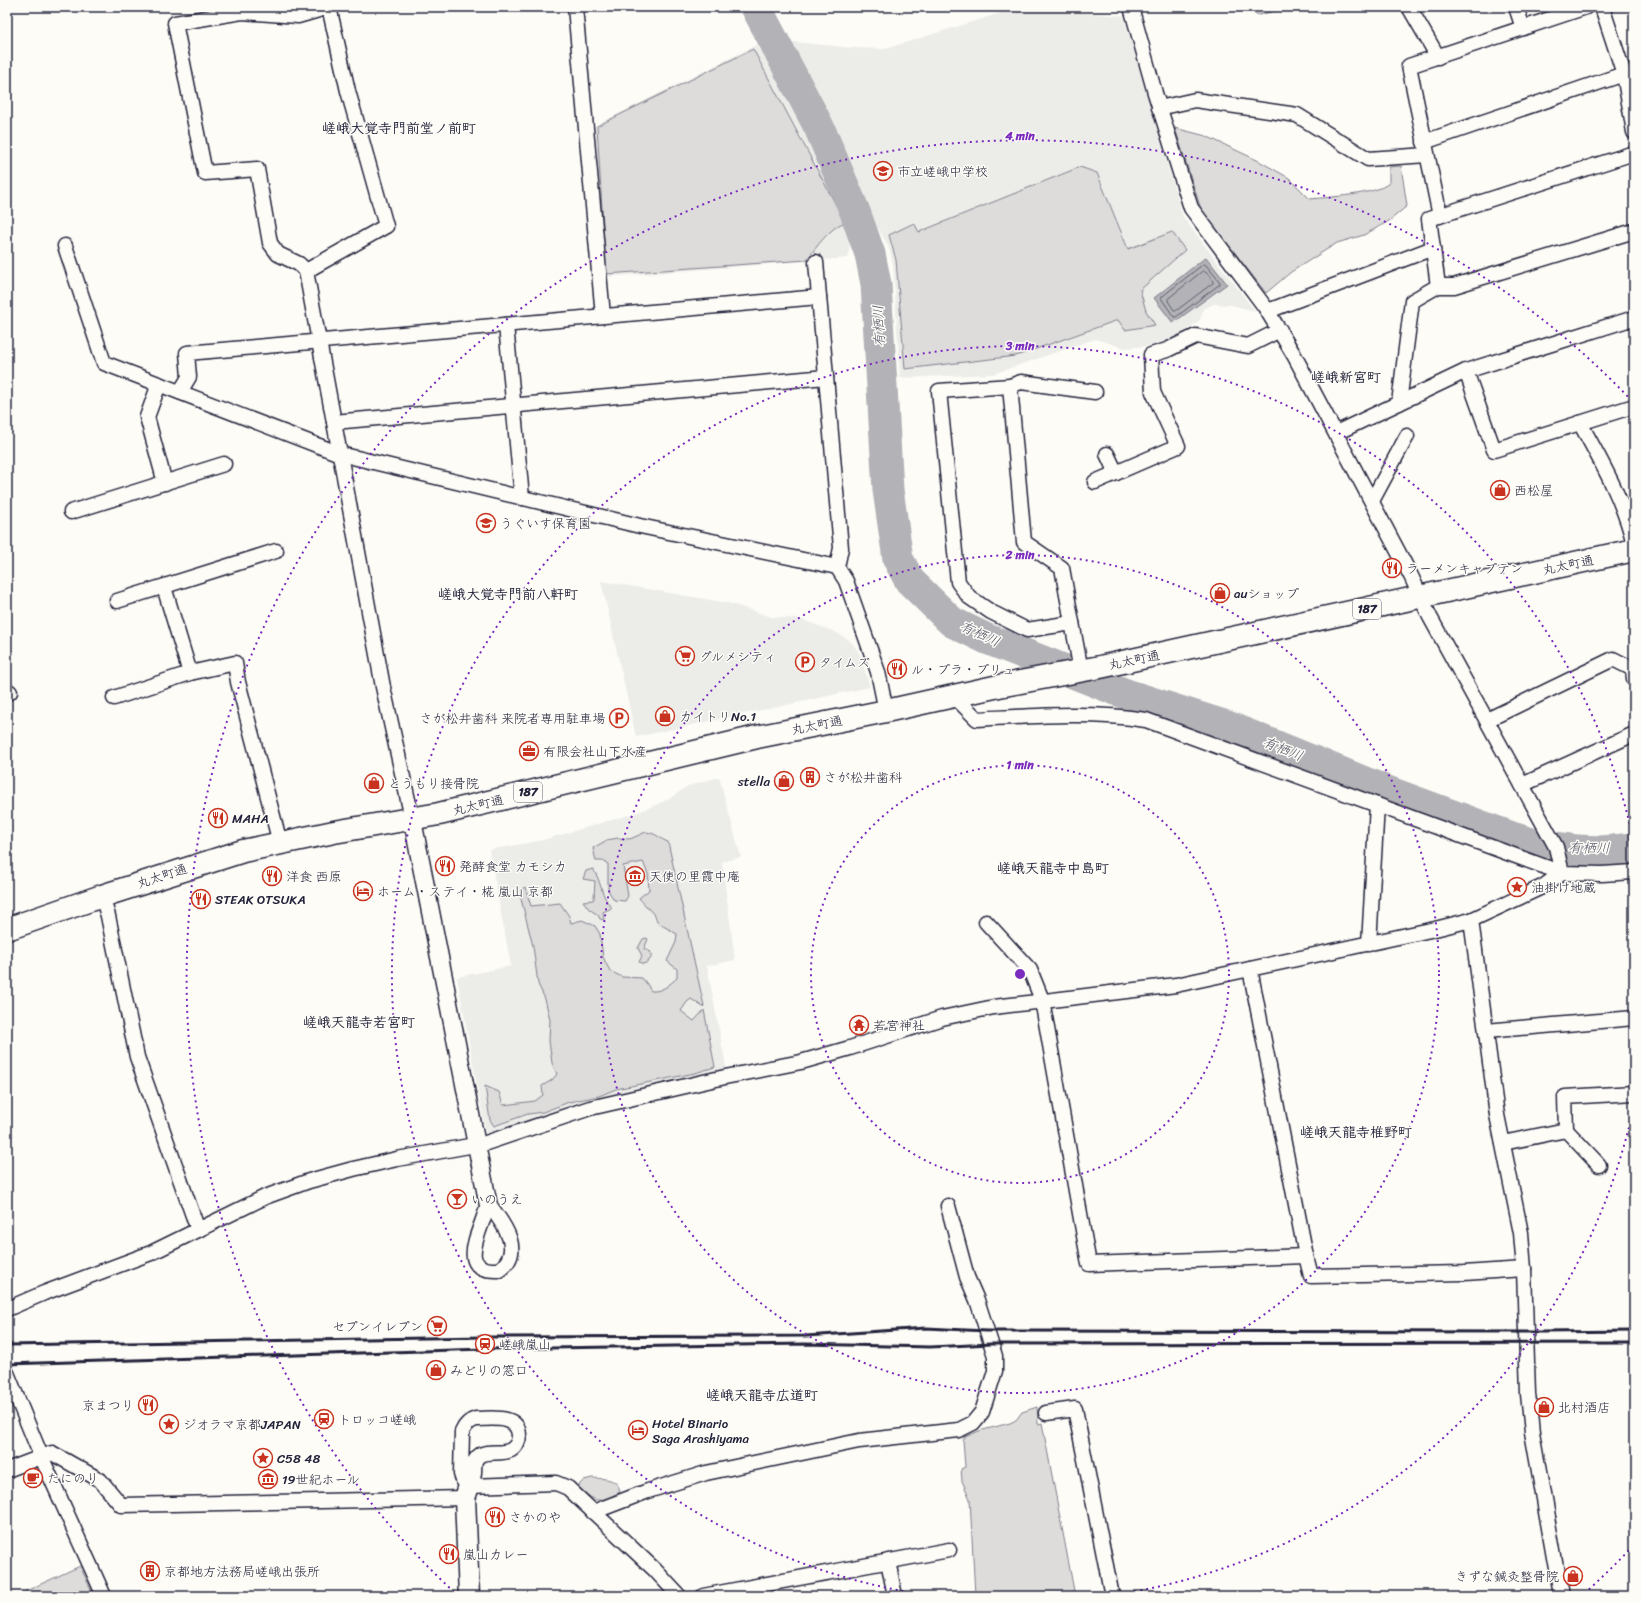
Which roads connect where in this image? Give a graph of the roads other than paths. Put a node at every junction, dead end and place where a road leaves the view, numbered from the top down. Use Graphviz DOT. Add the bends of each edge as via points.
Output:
graph roads {
  1 [pos="575,7"];
  2 [pos="1131,7"];
  3 [pos="1409,7"];
  4 [pos="1516,7"];
  5 [pos="1586,7"];
  6 [pos="1602,7"];
  7 [pos="1523,28"];
  8 [pos="1438,57"];
  9 [pos="1624,74"];
  10 [pos="1160,108"];
  11 [pos="1634,132"];
  12 [pos="1426,149"];
  13 [pos="1634,153"];
  14 [pos="1440,216"];
  15 [pos="1634,231"];
  16 [pos="65,246"];
  17 [pos="1433,248"];
  18 [pos="816,262"];
  19 [pos="306,271"];
  20 [pos="1438,286"];
  21 [pos="819,297"];
  22 [pos="1268,311"];
  23 [pos="603,316"];
  24 [pos="1634,318"];
  25 [pos="506,325"];
  26 [pos="1280,330"];
  27 [pos="319,341"];
  28 [pos="1466,372"];
  29 [pos="826,377"];
  30 [pos="159,384"];
  31 [pos="1010,386"];
  32 [pos="180,392"];
  33 [pos="1095,392"];
  34 [pos="1399,403"];
  35 [pos="514,406"];
  36 [pos="1634,406"];
  37 [pos="334,422"];
  38 [pos="1580,423"];
  39 [pos="1336,433"];
  40 [pos="1407,436"];
  41 [pos="340,454"];
  42 [pos="1107,454"];
  43 [pos="224,464"];
  44 [pos="1116,473"];
  45 [pos="1095,482"];
  46 [pos="165,483"];
  47 [pos="522,498"];
  48 [pos="1372,501"];
  49 [pos="71,512"];
  50 [pos="1634,544"];
  51 [pos="1634,550"];
  52 [pos="276,551"];
  53 [pos="837,568"];
  54 [pos="164,587"];
  55 [pos="1421,597"];
  56 [pos="117,602"];
  57 [pos="1072,623"];
  58 [pos="1086,665"];
  59 [pos="190,673"];
  60 [pos="1634,679"];
  61 [pos="954,696"];
  62 [pos="114,698"];
  63 [pos="886,711"];
  64 [pos="1487,720"];
  65 [pos="1634,734"];
  66 [pos="1522,785"];
  67 [pos="1377,805"];
  68 [pos="412,818"];
  69 [pos="280,843"];
  70 [pos="1561,868"];
  71 [pos="1634,872"];
  72 [pos="102,896"];
  73 [pos="1471,920"];
  74 [pos="986,922"];
  75 [pos="7,929"];
  76 [pos="1369,944"];
  77 [pos="1250,969"];
  78 [pos="1042,1000"];
  79 [pos="1634,1018"];
  80 [pos="1486,1031"];
  81 [pos="1634,1092"];
  82 [pos="1566,1130"];
  83 [pos="1503,1143"];
  84 [pos="476,1144"];
  85 [pos="1599,1165"];
  86 [pos="488,1203"];
  87 [pos="948,1206"];
  88 [pos="198,1230"];
  89 [pos="1306,1256"];
  90 [pos="1524,1269"];
  91 [pos="7,1309"];
  92 [pos="7,1373"];
  93 [pos="1046,1413"];
  94 [pos="41,1456"];
  95 [pos="7,1470"];
  96 [pos="467,1492"];
  97 [pos="593,1512"];
  98 [pos="949,1550"];
  99 [pos="888,1561"];
  100 [pos="104,1596"];
  101 [pos="469,1596"];
  102 [pos="679,1596"];
  103 [pos="703,1596"];
  104 [pos="895,1596"];
  105 [pos="1112,1596"];
  106 [pos="1561,1596"];
  1 -- 23 [label="street"];
  2 -- 10 [label="street"];
  3 -- 8 [label="street"];
  4 -- 7 [label="street"];
  5 -- 7 [label="street"];
  6 -- 9 [label="street"];
  7 -- 8 [label="street"];
  8 -- 12 [label="street" via="1409,66"];
  9 -- 11 [label="street"];
  9 -- 12 [label="street"];
  10 -- 12 [label="street" via="1195,100 1297,115 1368,159"];
  10 -- 22 [label="street" via="1191,208"];
  12 -- 14 [label="street"];
  13 -- 14 [label="street"];
  14 -- 17 [label="street" via="1429,219"];
  15 -- 20 [label="street" via="1454,286"];
  16 -- 30 [label="street" via="104,362"];
  17 -- 20 [label="street"];
  17 -- 22 [label="street"];
  18 -- 21 [label="street"];
  19 -- 19 [label="street" via="299,264 278,254 270,243 257,169 205,173 175,23 242,12 298,16 329,7 348,91 386,226"];
  19 -- 27 [label="street"];
  20 -- 34 [label="street" via="1412,301"];
  21 -- 23 [label="street"];
  21 -- 29 [label="street"];
  22 -- 26 [label="street"];
  23 -- 25 [label="street"];
  24 -- 28 [label="street"];
  25 -- 27 [label="street"];
  25 -- 35 [label="street"];
  26 -- 39 [label="street"];
  26 -- 44 [label="street" via="1248,346 1196,336 1151,355 1153,392 1178,446"];
  27 -- 32 [label="street" via="187,353 189,377"];
  27 -- 37 [label="street"];
  28 -- 34 [label="street"];
  28 -- 38 [label="street" via="1494,450"];
  29 -- 35 [label="street"];
  29 -- 53 [label="street" via="841,548"];
  30 -- 32 [label="street"];
  30 -- 46 [label="street" via="147,417"];
  31 -- 33 [label="street" via="1021,382"];
  31 -- 57 [label="street" via="1024,542 1062,568"];
  31 -- 57 [label="street" via="939,391 958,582 969,597 991,612 1027,630"];
  32 -- 41 [label="street"];
  34 -- 39 [label="street"];
  35 -- 37 [label="street"];
  35 -- 47 [label="street"];
  36 -- 38 [label="street"];
  37 -- 41 [label="street"];
  38 -- 50 [label="street" via="1614,484"];
  39 -- 48 [label="street"];
  40 -- 48 [label="street"];
  41 -- 47 [label="street"];
  41 -- 68 [label="street" via="382,687"];
  42 -- 44 [label="street"];
  43 -- 46 [label="street"];
  44 -- 45 [label="street"];
  46 -- 49 [label="street"];
  47 -- 53 [label="street"];
  48 -- 55 [label="street"];
  51 -- 55 [label="main road, 丸太町通 / 187"];
  52 -- 54 [label="street"];
  53 -- 63 [label="street" via="846,581 878,672"];
  54 -- 56 [label="street"];
  54 -- 59 [label="street"];
  55 -- 58 [label="main road, 丸太町通 / 187"];
  55 -- 64 [label="street"];
  57 -- 58 [label="street"];
  58 -- 61 [label="main road, 丸太町通 / 187" via="1054,676"];
  59 -- 62 [label="street"];
  59 -- 69 [label="street" via="235,663"];
  60 -- 64 [label="street" via="1633,669 1613,659"];
  61 -- 63 [label="main road, 丸太町通 / 187"];
  61 -- 67 [label="street" via="977,719 1120,716 1146,720"];
  63 -- 68 [label="main road, 丸太町通 / 187" via="757,737 457,810"];
  64 -- 66 [label="street"];
  65 -- 66 [label="street"];
  66 -- 70 [label="street" via="1556,847"];
  67 -- 70 [label="street"];
  67 -- 76 [label="street"];
  68 -- 69 [label="main road, 丸太町通 / 187"];
  68 -- 84 [label="street"];
  69 -- 72 [label="main road, 丸太町通 / 187" via="243,851"];
  70 -- 71 [label="street" via="1602,874"];
  70 -- 73 [label="street" via="1544,886"];
  72 -- 75 [label="main road, 丸太町通 / 187"];
  72 -- 88 [label="street" via="137,1057"];
  73 -- 76 [label="street"];
  73 -- 80 [label="street"];
  74 -- 78 [label="street" via="1030,970"];
  76 -- 77 [label="street"];
  77 -- 78 [label="street" via="1176,986"];
  77 -- 89 [label="street"];
  78 -- 84 [label="street" via="942,1018 801,1062 590,1108 486,1143"];
  78 -- 89 [label="street" via="1089,1264"];
  79 -- 80 [label="street"];
  80 -- 83 [label="street"];
  81 -- 82 [label="street" via="1565,1097"];
  82 -- 83 [label="street"];
  82 -- 85 [label="street"];
  83 -- 90 [label="street" via="1521,1233"];
  84 -- 86 [label="street"];
  84 -- 88 [label="street" via="397,1159 309,1181 265,1197"];
  87 -- 97 [label="street" via="967,1277 995,1356 995,1371 982,1412 974,1423 958,1430 859,1441 706,1472"];
  88 -- 91 [label="street" via="151,1253"];
  89 -- 90 [label="street" via="1311,1276 1464,1273"];
  90 -- 106 [label="street" via="1528,1394 1532,1432"];
  92 -- 94 [label="street"];
  93 -- 105 [label="street" via="1075,1409"];
  94 -- 95 [label="street"];
  94 -- 96 [label="street" via="52,1453 100,1480 121,1505"];
  94 -- 100 [label="street"];
  96 -- 96 [label="street" via="461,1474 464,1427 476,1419 508,1419 518,1429 518,1444 506,1453 481,1455 473,1467 474,1477"];
  96 -- 97 [label="street" via="556,1483 568,1488"];
  96 -- 101 [label="main road"];
  97 -- 102 [label="street" via="656,1570"];
  98 -- 99 [label="street"];
  99 -- 103 [label="street"];
  99 -- 104 [label="street"];
}
